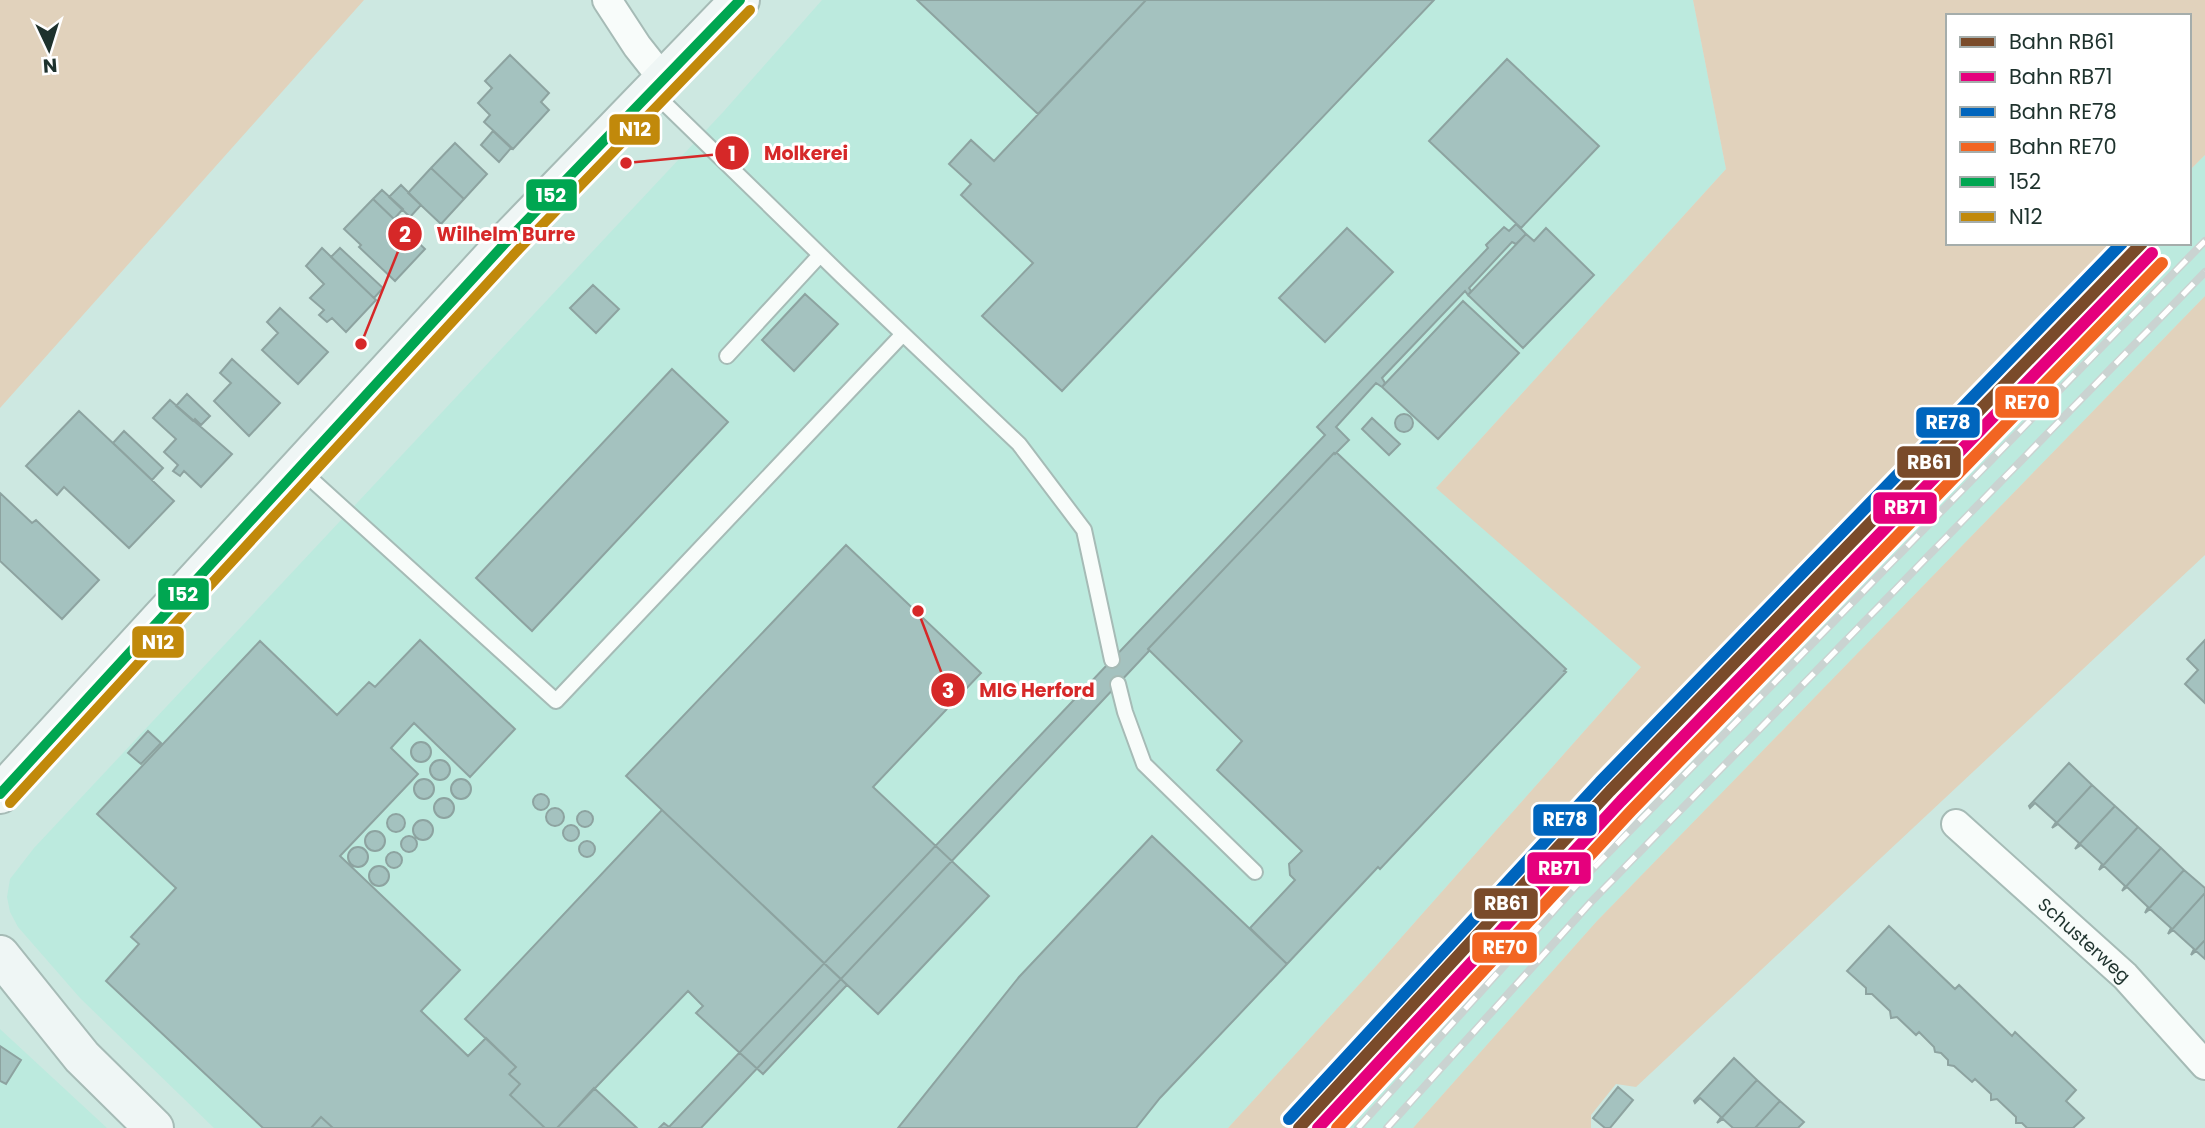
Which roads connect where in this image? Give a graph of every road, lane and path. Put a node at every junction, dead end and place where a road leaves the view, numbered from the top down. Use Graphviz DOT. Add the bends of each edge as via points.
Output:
graph roads {
  1 [pos="607,0"];
  2 [pos="740,0"];
  3 [pos="657,85"];
  4 [pos="820,255"];
  5 [pos="903,334"];
  6 [pos="727,356"];
  7 [pos="298,468"];
  8 [pos="1112,660"];
  9 [pos="1118,684"];
  10 [pos="0,794"];
  11 [pos="1956,824"];
  12 [pos="1255,872"];
  13 [pos="0,955"];
  14 [pos="0,997"];
  15 [pos="82,1057"];
  16 [pos="2205,1065"];
  17 [pos="155,1128"];
  1 -- 3 [label="street"];
  2 -- 3 [label="street"];
  3 -- 4 [label="lane"];
  3 -- 7 [label="street"];
  4 -- 5 [label="lane"];
  4 -- 6 [label="lane"];
  5 -- 7 [label="lane" via="556,701"];
  5 -- 8 [label="lane" via="1019,444 1084,530"];
  7 -- 10 [label="street"];
  9 -- 12 [label="lane" via="1144,764"];
  11 -- 16 [label="street, Schusterweg" via="2125,976"];
  13 -- 15 [label="street"];
  14 -- 15 [label="street"];
  15 -- 17 [label="street"];
}
